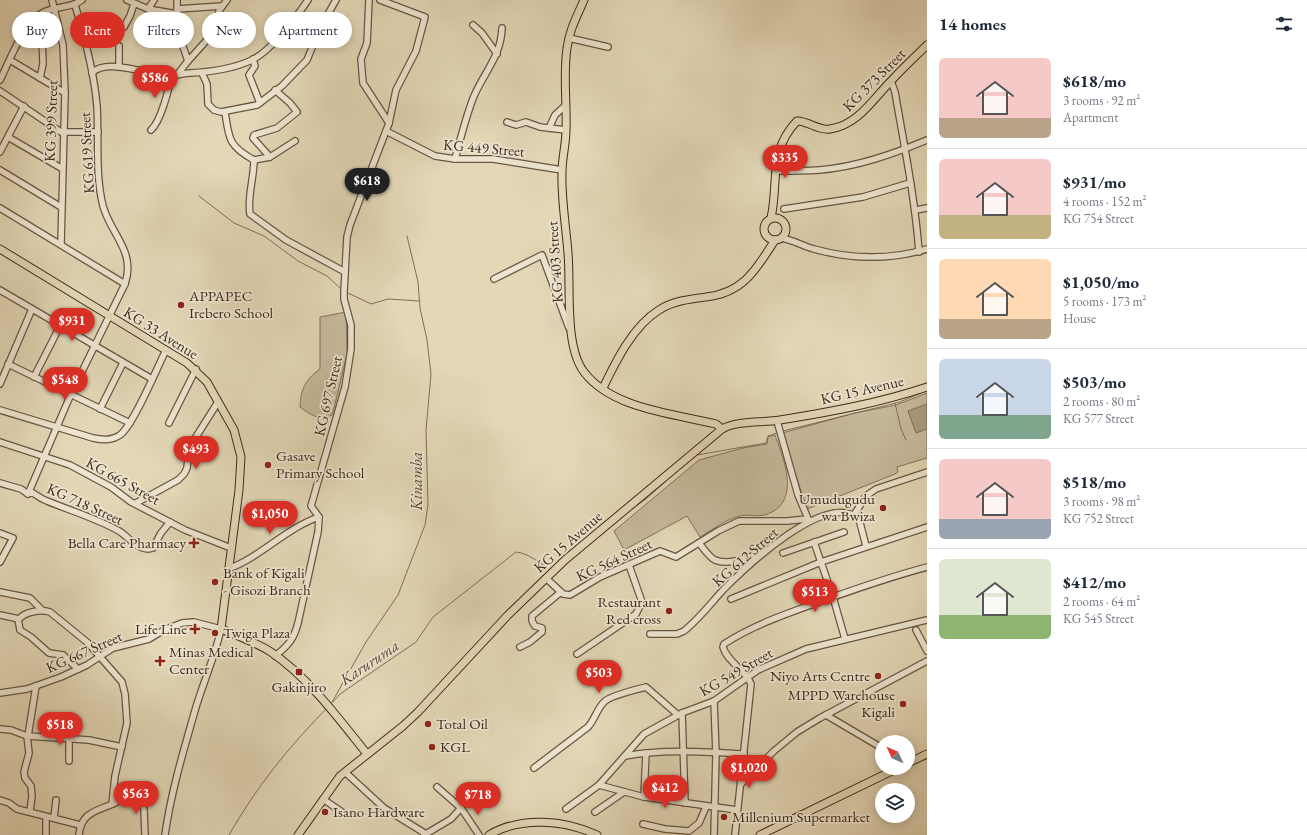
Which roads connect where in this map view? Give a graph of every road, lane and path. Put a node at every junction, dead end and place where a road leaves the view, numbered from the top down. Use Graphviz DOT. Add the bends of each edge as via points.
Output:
graph roads {
  1 [pos="52,0"];
  2 [pos="82,0"];
  3 [pos="127,0"];
  4 [pos="154,0"];
  5 [pos="177,0"];
  6 [pos="227,0"];
  7 [pos="336,0"];
  8 [pos="369,0"];
  9 [pos="380,0"];
  10 [pos="584,0"];
  11 [pos="306,1"];
  12 [pos="134,4"];
  13 [pos="76,5"];
  14 [pos="222,6"];
  15 [pos="56,8"];
  16 [pos="148,9"];
  17 [pos="177,12"];
  18 [pos="125,25"];
  19 [pos="473,25"];
  20 [pos="502,28"];
  21 [pos="569,38"];
  22 [pos="927,45"];
  23 [pos="608,47"];
  24 [pos="42,48"];
  25 [pos="119,48"];
  26 [pos="183,48"];
  27 [pos="497,54"];
  28 [pos="253,59"];
  29 [pos="10,60"];
  30 [pos="188,61"];
  31 [pos="119,66"];
  32 [pos="92,72"];
  33 [pos="202,73"];
  34 [pos="178,75"];
  35 [pos="171,76"];
  36 [pos="40,78"];
  37 [pos="0,80"];
  38 [pos="891,81"];
  39 [pos="276,90"];
  40 [pos="0,91"];
  41 [pos="65,93"];
  42 [pos="260,103"];
  43 [pos="566,105"];
  44 [pos="24,106"];
  45 [pos="225,112"];
  46 [pos="507,122"];
  47 [pos="389,123"];
  48 [pos="549,128"];
  49 [pos="151,130"];
  50 [pos="566,130"];
  51 [pos="386,131"];
  52 [pos="98,132"];
  53 [pos="64,133"];
  54 [pos="8,136"];
  55 [pos="927,140"];
  56 [pos="295,141"];
  57 [pos="905,149"];
  58 [pos="0,152"];
  59 [pos="270,157"];
  60 [pos="455,159"];
  61 [pos="254,160"];
  62 [pos="62,168"];
  63 [pos="0,170"];
  64 [pos="562,170"];
  65 [pos="776,171"];
  66 [pos="910,184"];
  67 [pos="61,207"];
  68 [pos="0,208"];
  69 [pos="927,208"];
  70 [pos="784,209"];
  71 [pos="916,210"];
  72 [pos="774,218"];
  73 [pos="778,237"];
  74 [pos="60,244"];
  75 [pos="0,249"];
  76 [pos="927,249"];
  77 [pos="919,252"];
  78 [pos="345,272"];
  79 [pos="494,279"];
  80 [pos="125,284"];
  81 [pos="1,293"];
  82 [pos="32,309"];
  83 [pos="109,316"];
  84 [pos="60,326"];
  85 [pos="571,334"];
  86 [pos="94,345"];
  87 [pos="166,350"];
  88 [pos="123,363"];
  89 [pos="8,364"];
  90 [pos="196,369"];
  91 [pos="34,377"];
  92 [pos="152,379"];
  93 [pos="0,384"];
  94 [pos="603,388"];
  95 [pos="927,388"];
  96 [pos="71,394"];
  97 [pos="218,402"];
  98 [pos="100,409"];
  99 [pos="0,410"];
  100 [pos="777,420"];
  101 [pos="130,423"];
  102 [pos="169,423"];
  103 [pos="56,428"];
  104 [pos="722,429"];
  105 [pos="0,442"];
  106 [pos="43,457"];
  107 [pos="927,472"];
  108 [pos="0,483"];
  109 [pos="28,494"];
  110 [pos="136,503"];
  111 [pos="854,515"];
  112 [pos="319,517"];
  113 [pos="808,520"];
  114 [pos="170,522"];
  115 [pos="927,527"];
  116 [pos="844,532"];
  117 [pos="0,533"];
  118 [pos="814,542"];
  119 [pos="699,544"];
  120 [pos="866,546"];
  121 [pos="231,548"];
  122 [pos="765,552"];
  123 [pos="783,553"];
  124 [pos="0,562"];
  125 [pos="821,562"];
  126 [pos="629,565"];
  127 [pos="927,567"];
  128 [pos="228,569"];
  129 [pos="546,578"];
  130 [pos="0,592"];
  131 [pos="561,592"];
  132 [pos="833,597"];
  133 [pos="731,599"];
  134 [pos="42,610"];
  135 [pos="0,615"];
  136 [pos="18,619"];
  137 [pos="927,620"];
  138 [pos="221,628"];
  139 [pos="916,630"];
  140 [pos="650,634"];
  141 [pos="844,640"];
  142 [pos="520,647"];
  143 [pos="927,651"];
  144 [pos="577,654"];
  145 [pos="275,656"];
  146 [pos="101,657"];
  147 [pos="927,661"];
  148 [pos="78,669"];
  149 [pos="748,677"];
  150 [pos="36,686"];
  151 [pos="0,693"];
  152 [pos="714,701"];
  153 [pos="680,714"];
  154 [pos="826,714"];
  155 [pos="0,729"];
  156 [pos="28,736"];
  157 [pos="69,738"];
  158 [pos="875,744"];
  159 [pos="122,747"];
  160 [pos="682,751"];
  161 [pos="646,753"];
  162 [pos="716,753"];
  163 [pos="367,754"];
  164 [pos="744,754"];
  165 [pos="927,754"];
  166 [pos="625,756"];
  167 [pos="915,760"];
  168 [pos="69,761"];
  169 [pos="534,768"];
  170 [pos="345,772"];
  171 [pos="884,775"];
  172 [pos="598,785"];
  173 [pos="740,785"];
  174 [pos="437,787"];
  175 [pos="624,792"];
  176 [pos="644,796"];
  177 [pos="323,799"];
  178 [pos="0,800"];
  179 [pos="56,800"];
  180 [pos="685,803"];
  181 [pos="112,804"];
  182 [pos="706,806"];
  183 [pos="715,807"];
  184 [pos="461,808"];
  185 [pos="566,809"];
  186 [pos="737,810"];
  187 [pos="30,811"];
  188 [pos="342,812"];
  189 [pos="594,812"];
  190 [pos="46,817"];
  191 [pos="54,818"];
  192 [pos="643,824"];
  193 [pos="80,825"];
  194 [pos="504,832"];
  195 [pos="46,835"];
  196 [pos="78,835"];
  197 [pos="145,835"];
  198 [pos="165,835"];
  199 [pos="298,835"];
  200 [pos="425,835"];
  201 [pos="479,835"];
  202 [pos="489,835"];
  203 [pos="597,835"];
  204 [pos="714,835"];
  205 [pos="735,835"];
  206 [pos="760,835"];
  1 -- 15 [label="street, KG 399 Street"];
  2 -- 13 [label="street"];
  3 -- 12 [label="street"];
  4 -- 16 [label="street"];
  5 -- 17 [label="street"];
  6 -- 14 [label="street"];
  7 -- 39 [label="street" via="320,28 307,60"];
  8 -- 47 [label="street" via="367,43 361,59 363,84"];
  9 -- 47 [label="street" via="425,17 413,57 396,90"];
  10 -- 21 [label="main road, KG 403 Street"];
  11 -- 28 [label="street" via="295,20"];
  12 -- 16 [label="street"];
  12 -- 18 [label="street"];
  13 -- 15 [label="street"];
  13 -- 32 [label="street, KG 619 Street"];
  14 -- 17 [label="street"];
  14 -- 30 [label="street" via="216,18 215,31"];
  15 -- 29 [label="street" via="44,12 33,20"];
  15 -- 41 [label="street, KG 399 Street" via="63,45"];
  16 -- 17 [label="street"];
  19 -- 27 [label="street"];
  20 -- 27 [label="street" via="502,42"];
  21 -- 23 [label="street"];
  21 -- 43 [label="main road, KG 403 Street" via="566,50"];
  22 -- 38 [label="main road, KG 373 Street"];
  24 -- 36 [label="street"];
  25 -- 31 [label="street"];
  26 -- 30 [label="street"];
  27 -- 60 [label="street" via="466,117"];
  28 -- 33 [label="street"];
  28 -- 42 [label="street" via="256,66 249,75"];
  29 -- 36 [label="street"];
  29 -- 37 [label="street"];
  30 -- 34 [label="street"];
  31 -- 32 [label="street" via="95,69"];
  31 -- 35 [label="street"];
  32 -- 52 [label="street, KG 619 Street"];
  33 -- 34 [label="street"];
  33 -- 45 [label="street" via="207,84 210,107 217,112"];
  34 -- 35 [label="street"];
  35 -- 49 [label="street" via="157,121"];
  36 -- 41 [label="street"];
  38 -- 57 [label="street"];
  38 -- 65 [label="main road, KG 373 Street" via="863,113 850,123 828,129 797,121 780,145"];
  39 -- 42 [label="street"];
  39 -- 59 [label="street" via="297,111 276,128 254,135 253,138"];
  40 -- 44 [label="street"];
  41 -- 53 [label="street, KG 399 Street"];
  42 -- 45 [label="street"];
  43 -- 48 [label="street" via="555,115"];
  43 -- 50 [label="main road, KG 403 Street"];
  44 -- 53 [label="street"];
  44 -- 54 [label="street"];
  45 -- 61 [label="street" via="230,142"];
  46 -- 48 [label="street" via="516,125 526,122"];
  47 -- 51 [label="street"];
  48 -- 50 [label="street"];
  50 -- 64 [label="main road, KG 403 Street"];
  51 -- 60 [label="street, KG 449 Street" via="430,154"];
  51 -- 78 [label="street" via="350,225"];
  52 -- 53 [label="street"];
  52 -- 80 [label="street, KG 619 Street" via="101,196 108,218 128,259 129,268"];
  53 -- 62 [label="street, KG 399 Street"];
  54 -- 58 [label="street"];
  54 -- 62 [label="street"];
  55 -- 57 [label="street"];
  56 -- 59 [label="street"];
  57 -- 65 [label="street" via="845,166 819,170"];
  57 -- 66 [label="street"];
  59 -- 61 [label="street"];
  60 -- 64 [label="street, KG 449 Street" via="493,159"];
  61 -- 78 [label="street" via="250,214 286,240"];
  62 -- 67 [label="street, KG 399 Street"];
  63 -- 67 [label="street"];
  64 -- 85 [label="main road, KG 403 Street"];
  65 -- 72 [label="main road" via="772,210"];
  66 -- 70 [label="street" via="863,197"];
  66 -- 71 [label="street"];
  67 -- 74 [label="street, KG 399 Street"];
  68 -- 74 [label="street"];
  69 -- 71 [label="street"];
  71 -- 77 [label="street"];
  72 -- 73 [label="main road" via="786,225"];
  72 -- 73 [label="main road" via="765,226 765,232"];
  73 -- 77 [label="street" via="847,256"];
  73 -- 94 [label="main road" via="762,263 730,291 712,297 676,302 653,314 628,344"];
  74 -- 80 [label="street"];
  75 -- 83 [label="main road, KG 33 Avenue"];
  76 -- 77 [label="street"];
  78 -- 112 [label="street, KG 697 Street" via="344,299 351,325 351,349 343,393 311,506"];
  79 -- 85 [label="street" via="541,255"];
  80 -- 83 [label="street, KG 619 Street"];
  81 -- 82 [label="street"];
  82 -- 84 [label="street"];
  82 -- 89 [label="street"];
  83 -- 86 [label="street, KG 619 Street"];
  83 -- 87 [label="main road, KG 33 Avenue"];
  84 -- 86 [label="street"];
  84 -- 91 [label="street"];
  85 -- 94 [label="main road, KG 403 Street" via="583,371"];
  86 -- 88 [label="street"];
  86 -- 96 [label="street, KG 619 Street"];
  87 -- 90 [label="main road, KG 33 Avenue"];
  87 -- 92 [label="street"];
  88 -- 92 [label="street"];
  88 -- 98 [label="street"];
  89 -- 91 [label="street"];
  89 -- 93 [label="street"];
  90 -- 97 [label="main road, KG 33 Avenue"];
  90 -- 102 [label="street"];
  91 -- 96 [label="street"];
  92 -- 101 [label="street"];
  94 -- 104 [label="main road, KG 403 Street" via="633,405 716,424"];
  95 -- 100 [label="main road, KG 15 Avenue" via="881,401"];
  96 -- 98 [label="street"];
  96 -- 103 [label="street, KG 619 Street"];
  97 -- 110 [label="street" via="189,448 184,474 159,492"];
  97 -- 121 [label="main road, KG 33 Avenue" via="234,430 241,457"];
  98 -- 101 [label="street"];
  99 -- 103 [label="street"];
  100 -- 104 [label="main road, KG 15 Avenue"];
  100 -- 113 [label="street" via="796,489"];
  101 -- 103 [label="street" via="121,434 104,440"];
  103 -- 106 [label="street, KG 619 Street"];
  104 -- 129 [label="main road, KG 15 Avenue"];
  105 -- 106 [label="street, KG 665 Street"];
  106 -- 109 [label="street, KG 619 Street"];
  106 -- 110 [label="street, KG 665 Street" via="70,465"];
  107 -- 111 [label="street" via="876,489 866,496"];
  108 -- 109 [label="street, KG 718 Street" via="21,489"];
  109 -- 114 [label="street, KG 718 Street" via="31,492 46,501 107,523 134,544 150,549"];
  110 -- 114 [label="street, KG 665 Street"];
  111 -- 113 [label="street, KG 612 Street" via="828,514"];
  111 -- 120 [label="street" via="859,519"];
  112 -- 128 [label="street"];
  112 -- 145 [label="street, KG 697 Street" via="318,532 295,635"];
  113 -- 119 [label="street, KG 564 Street" via="739,521"];
  113 -- 122 [label="street, KG 612 Street"];
  114 -- 121 [label="street, KG 665 Street" via="200,537"];
  115 -- 120 [label="street"];
  116 -- 118 [label="street"];
  117 -- 124 [label="street" via="14,538"];
  118 -- 123 [label="street"];
  118 -- 125 [label="street"];
  119 -- 122 [label="street" via="712,558 722,561"];
  119 -- 126 [label="street, KG 564 Street" via="676,558 660,551"];
  120 -- 125 [label="street"];
  121 -- 128 [label="main road, KG 33 Avenue"];
  122 -- 140 [label="street, KG 612 Street" via="684,631 677,634"];
  125 -- 132 [label="street"];
  125 -- 133 [label="street"];
  126 -- 131 [label="street, KG 564 Street" via="600,577 570,595"];
  126 -- 144 [label="street" via="642,602 640,609"];
  127 -- 132 [label="street"];
  128 -- 138 [label="main road, KG 33 Avenue"];
  129 -- 131 [label="street, KG 564 Street"];
  129 -- 163 [label="main road, KG 15 Avenue" via="418,712"];
  130 -- 134 [label="street" via="30,598"];
  131 -- 142 [label="street" via="532,616 535,626 542,628 542,632"];
  132 -- 141 [label="street"];
  132 -- 149 [label="street" via="753,627 724,644 722,648 725,653"];
  134 -- 136 [label="street" via="24,614"];
  134 -- 146 [label="street" via="50,612"];
  135 -- 136 [label="street"];
  136 -- 148 [label="street" via="20,630 49,654 63,656"];
  137 -- 141 [label="street, KG 549 Street"];
  138 -- 145 [label="main road"];
  138 -- 146 [label="street, KG 667 Street" via="194,622 182,623 149,639 113,648"];
  138 -- 198 [label="street" via="182,757"];
  139 -- 143 [label="street"];
  141 -- 149 [label="street, KG 549 Street" via="790,655"];
  145 -- 163 [label="main road" via="312,689"];
  146 -- 148 [label="street, KG 667 Street"];
  146 -- 159 [label="street" via="120,678 123,686 127,718"];
  147 -- 154 [label="street"];
  148 -- 150 [label="street, KG 667 Street"];
  149 -- 152 [label="street, KG 549 Street"];
  149 -- 164 [label="street" via="751,692"];
  150 -- 151 [label="street, KG 667 Street"];
  150 -- 156 [label="street"];
  152 -- 153 [label="street, KG 549 Street"];
  152 -- 162 [label="street"];
  153 -- 160 [label="street"];
  153 -- 166 [label="street, KG 549 Street" via="644,734"];
  153 -- 169 [label="street" via="646,688 609,699 603,703 588,727"];
  154 -- 158 [label="street"];
  154 -- 173 [label="street" via="786,741"];
  155 -- 156 [label="street"];
  156 -- 157 [label="street"];
  156 -- 187 [label="street" via="29,752 24,772 31,786"];
  157 -- 159 [label="street"];
  157 -- 168 [label="street"];
  159 -- 181 [label="street"];
  160 -- 161 [label="street"];
  160 -- 162 [label="street"];
  160 -- 180 [label="street"];
  161 -- 166 [label="street"];
  161 -- 176 [label="street"];
  162 -- 164 [label="street"];
  162 -- 183 [label="street"];
  163 -- 170 [label="main road, KG 15 Avenue"];
  164 -- 173 [label="street"];
  165 -- 167 [label="main road"];
  166 -- 172 [label="street, KG 549 Street"];
  170 -- 177 [label="main road, KG 15 Avenue"];
  170 -- 200 [label="street" via="360,789 384,808"];
  171 -- 206 [label="main road"];
  172 -- 175 [label="street"];
  172 -- 185 [label="street, KG 549 Street"];
  173 -- 186 [label="street"];
  174 -- 184 [label="street"];
  175 -- 176 [label="street"];
  175 -- 189 [label="street"];
  176 -- 180 [label="street"];
  177 -- 188 [label="street"];
  177 -- 199 [label="main road, KG 15 Avenue"];
  178 -- 187 [label="street" via="17,809"];
  179 -- 191 [label="street"];
  180 -- 182 [label="street"];
  181 -- 193 [label="street" via="88,814"];
  181 -- 197 [label="street" via="132,790 140,792"];
  182 -- 183 [label="street"];
  182 -- 192 [label="street" via="699,823 689,831"];
  183 -- 186 [label="street"];
  183 -- 204 [label="street"];
  184 -- 200 [label="street" via="451,819"];
  184 -- 201 [label="street"];
  186 -- 205 [label="street"];
  187 -- 190 [label="street"];
  190 -- 191 [label="street"];
  190 -- 195 [label="street"];
  191 -- 193 [label="street"];
  193 -- 196 [label="street"];
  194 -- 202 [label="main road"];
  194 -- 203 [label="main road" via="520,825 552,823 582,828"];
}
